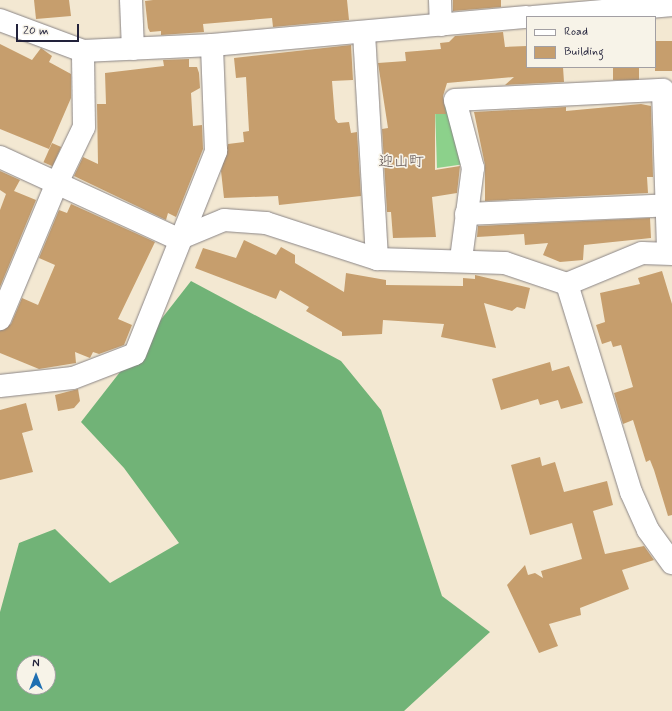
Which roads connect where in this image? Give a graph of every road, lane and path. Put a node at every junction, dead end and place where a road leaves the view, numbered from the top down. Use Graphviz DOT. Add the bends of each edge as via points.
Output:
graph roads {
  1 [pos="131,0"];
  2 [pos="440,0"];
  3 [pos="672,5"];
  4 [pos="545,16"];
  5 [pos="526,18"];
  6 [pos="0,20"];
  7 [pos="441,25"];
  8 [pos="364,33"];
  9 [pos="212,45"];
  10 [pos="133,49"];
  11 [pos="83,51"];
  12 [pos="0,157"];
  13 [pos="57,183"];
  14 [pos="669,205"];
  15 [pos="466,214"];
  16 [pos="178,239"];
  17 [pos="670,253"];
  18 [pos="377,259"];
  19 [pos="461,259"];
  20 [pos="567,284"];
  21 [pos="0,320"];
  22 [pos="0,386"];
  23 [pos="672,563"];
  1 -- 10 [label="street"];
  2 -- 7 [label="street"];
  3 -- 4 [label="street"];
  5 -- 7 [label="street"];
  6 -- 11 [label="street"];
  7 -- 8 [label="street"];
  8 -- 9 [label="street"];
  8 -- 18 [label="street"];
  9 -- 10 [label="street"];
  9 -- 16 [label="street" via="216,151"];
  10 -- 11 [label="street"];
  11 -- 13 [label="street" via="84,127"];
  12 -- 13 [label="street"];
  13 -- 16 [label="street"];
  13 -- 21 [label="street"];
  14 -- 15 [label="street"];
  14 -- 15 [label="street" via="663,90 454,100 473,168"];
  14 -- 17 [label="street"];
  15 -- 19 [label="street"];
  16 -- 18 [label="street" via="224,220 266,223"];
  16 -- 22 [label="street" via="135,354 73,378"];
  17 -- 20 [label="street" via="642,253"];
  18 -- 19 [label="street"];
  19 -- 20 [label="street" via="505,263"];
  20 -- 23 [label="street" via="631,492 648,530"];
}
